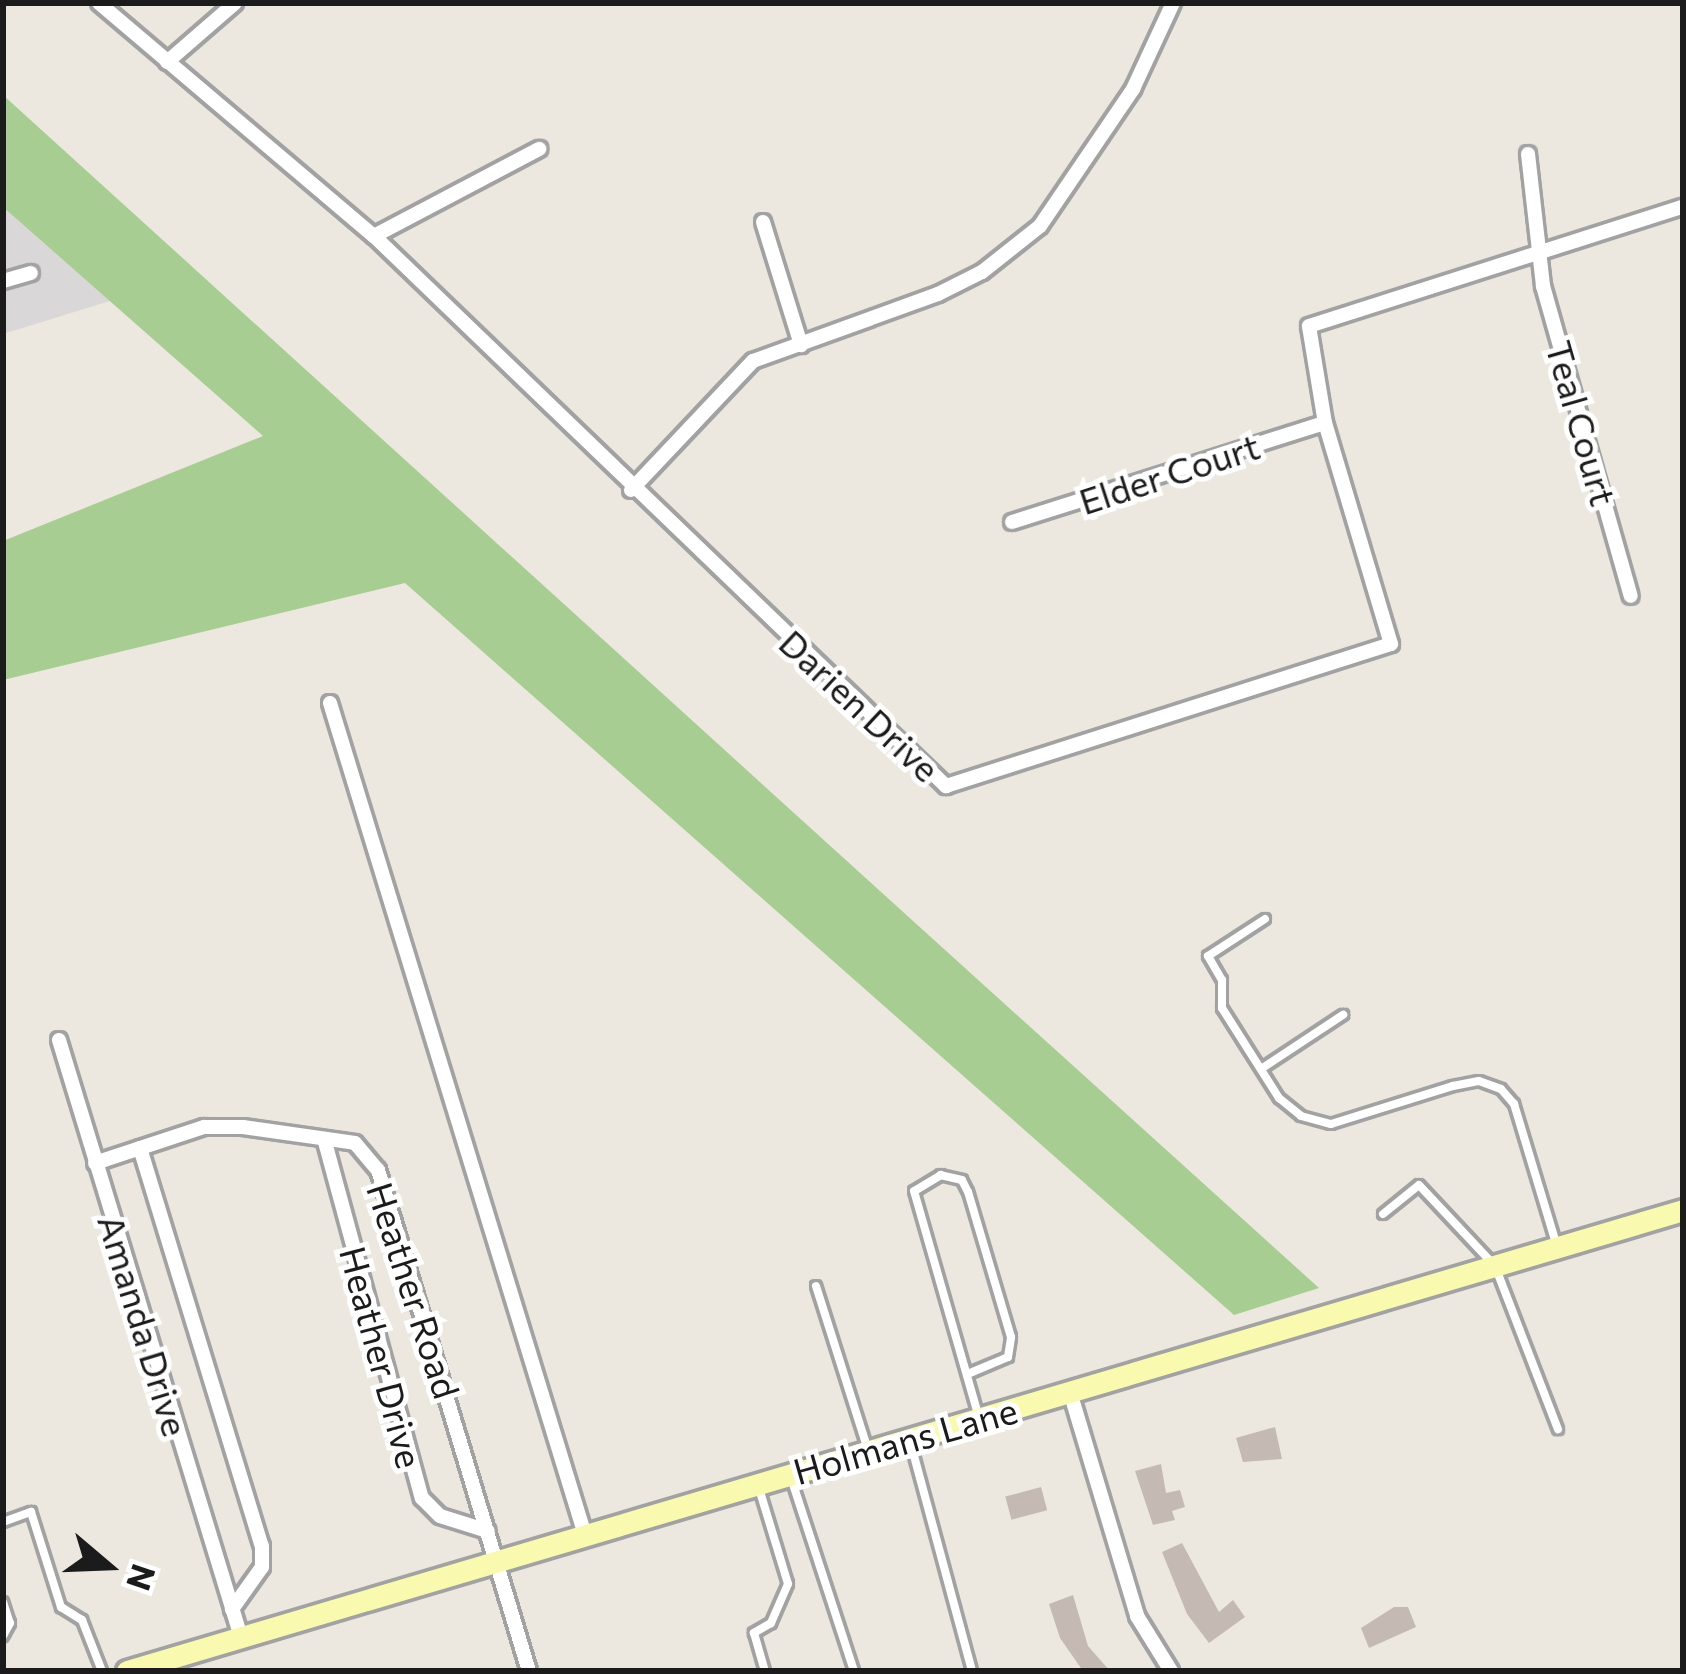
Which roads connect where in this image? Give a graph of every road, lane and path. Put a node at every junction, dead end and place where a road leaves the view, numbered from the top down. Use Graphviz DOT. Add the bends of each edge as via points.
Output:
graph roads {
  1 [pos="99,3"];
  2 [pos="235,3"];
  3 [pos="1173,3"];
  4 [pos="166,62"];
  5 [pos="539,149"];
  6 [pos="1528,154"];
  7 [pos="1683,207"];
  8 [pos="763,222"];
  9 [pos="374,236"];
  10 [pos="1544,249"];
  11 [pos="31,273"];
  12 [pos="3,281"];
  13 [pos="801,345"];
  14 [pos="1325,423"];
  15 [pos="631,490"];
  16 [pos="1012,522"];
  17 [pos="1631,596"];
  18 [pos="330,703"];
  19 [pos="1265,919"];
  20 [pos="1343,1015"];
  21 [pos="59,1040"];
  22 [pos="1264,1067"];
  23 [pos="325,1142"];
  24 [pos="140,1148"];
  25 [pos="95,1163"];
  26 [pos="1683,1210"];
  27 [pos="1383,1214"];
  28 [pos="1557,1247"];
  29 [pos="1496,1266"];
  30 [pos="816,1286"];
  31 [pos="970,1373"];
  32 [pos="1070,1392"];
  33 [pos="980,1418"];
  34 [pos="1558,1429"];
  35 [pos="910,1439"];
  36 [pos="869,1451"];
  37 [pos="790,1474"];
  38 [pos="758,1484"];
  39 [pos="3,1522"];
  40 [pos="488,1531"];
  41 [pos="585,1535"];
  42 [pos="501,1560"];
  43 [pos="3,1602"];
  44 [pos="232,1609"];
  45 [pos="3,1636"];
  46 [pos="241,1637"];
  47 [pos="101,1671"];
  48 [pos="127,1671"];
  49 [pos="530,1671"];
  50 [pos="765,1671"];
  51 [pos="854,1671"];
  52 [pos="972,1671"];
  53 [pos="1172,1671"];
  1 -- 4 [label="street, Darien Drive"];
  2 -- 4 [label="street"];
  3 -- 13 [label="street" via="1133,89 1040,226 953,286"];
  4 -- 9 [label="street, Darien Drive"];
  5 -- 9 [label="street"];
  6 -- 10 [label="street, Teal Court"];
  7 -- 10 [label="street"];
  8 -- 13 [label="street"];
  9 -- 15 [label="street, Darien Drive"];
  10 -- 14 [label="street, Darien Drive" via="1309,326"];
  10 -- 17 [label="street, Teal Court" via="1543,286"];
  11 -- 12 [label="street"];
  13 -- 15 [label="street" via="753,361"];
  14 -- 15 [label="street, Darien Drive" via="1391,644 946,786"];
  14 -- 16 [label="street, Elder Court"];
  18 -- 41 [label="street"];
  19 -- 22 [label="lane" via="1208,956 1222,980 1222,1008"];
  20 -- 22 [label="lane"];
  21 -- 25 [label="street, Amanda Drive"];
  22 -- 28 [label="lane" via="1290,1107 1331,1124 1453,1086 1501,1089 1514,1104"];
  23 -- 24 [label="street, Heather Road" via="204,1127"];
  23 -- 40 [label="street, Heather Road" via="355,1143 378,1170"];
  23 -- 40 [label="street, Heather Drive" via="422,1498 440,1516"];
  24 -- 25 [label="street, Heather Road"];
  24 -- 44 [label="street, Amanda Drive" via="262,1546 262,1568"];
  25 -- 44 [label="street, Amanda Drive"];
  26 -- 28 [label="main road, Holmans Lane"];
  27 -- 29 [label="lane" via="1419,1185"];
  28 -- 29 [label="main road, Holmans Lane"];
  29 -- 32 [label="main road, Holmans Lane"];
  29 -- 34 [label="lane"];
  30 -- 36 [label="lane"];
  31 -- 31 [label="lane" via="914,1191 941,1175 962,1180 968,1192 1011,1337 1008,1357"];
  31 -- 33 [label="lane"];
  32 -- 33 [label="main road, Holmans Lane"];
  32 -- 53 [label="street" via="1137,1616"];
  33 -- 35 [label="main road, Holmans Lane"];
  35 -- 36 [label="main road, Holmans Lane"];
  35 -- 52 [label="lane"];
  36 -- 37 [label="main road, Holmans Lane"];
  37 -- 38 [label="main road, Holmans Lane"];
  37 -- 51 [label="lane"];
  38 -- 41 [label="main road, Holmans Lane"];
  38 -- 50 [label="lane" via="788,1584 771,1623 754,1633"];
  39 -- 47 [label="lane" via="31,1513 62,1607 82,1620"];
  40 -- 42 [label="street, Heather Road"];
  41 -- 42 [label="main road, Holmans Lane"];
  42 -- 46 [label="main road, Holmans Lane"];
  42 -- 49 [label="street, Heather Road"];
  43 -- 45 [label="lane" via="10,1623"];
  44 -- 46 [label="street, Amanda Drive"];
  46 -- 48 [label="main road, Holmans Lane"];
}
